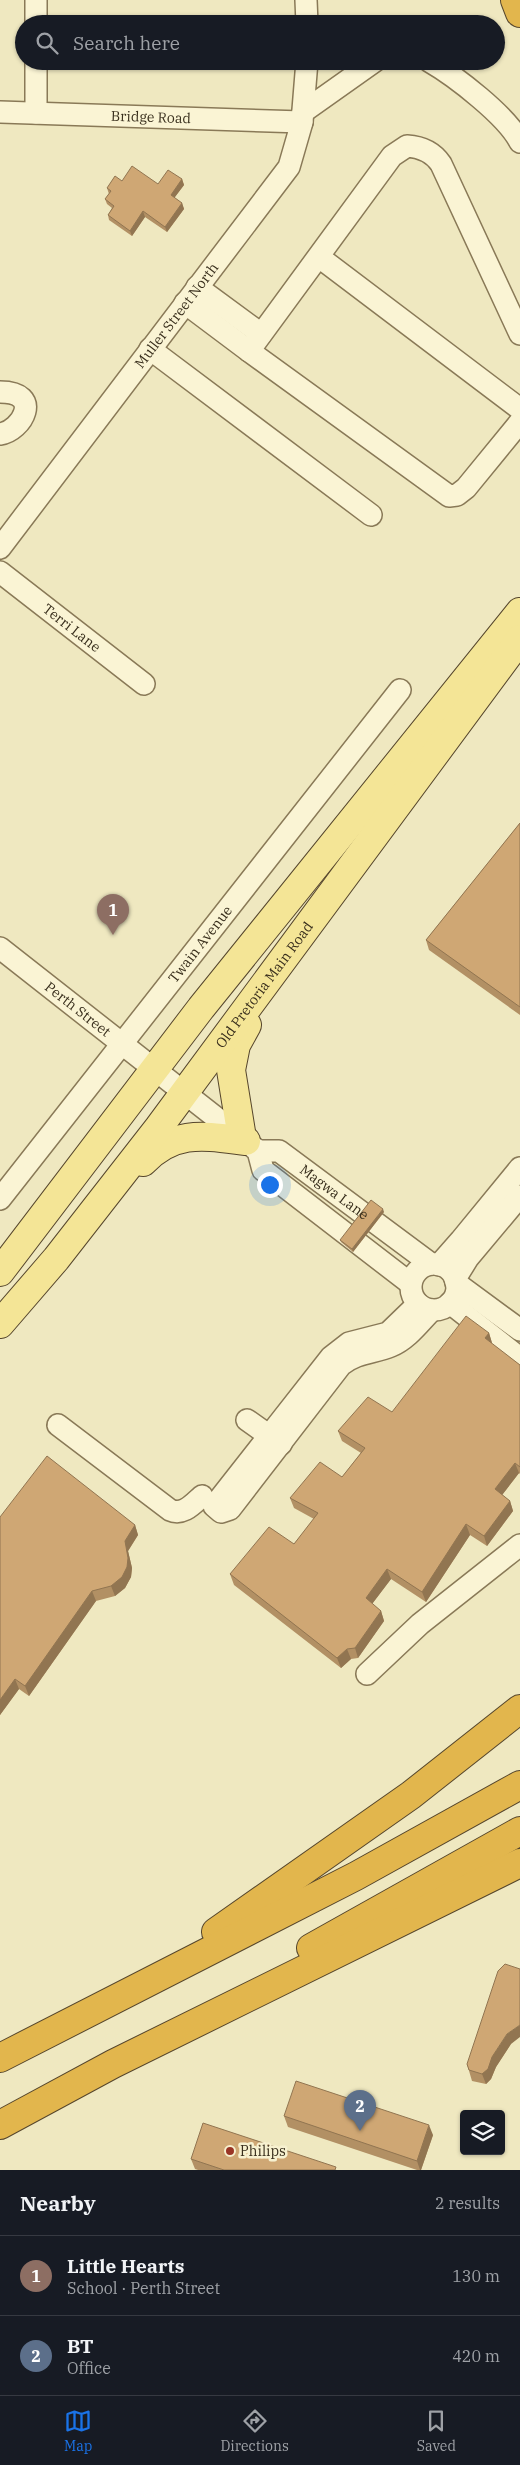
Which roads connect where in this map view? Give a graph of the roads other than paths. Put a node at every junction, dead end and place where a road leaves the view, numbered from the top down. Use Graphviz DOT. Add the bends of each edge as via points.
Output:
graph roads {
  1 [pos="36,0"];
  2 [pos="306,0"];
  3 [pos="516,0"];
  4 [pos="520,13"];
  5 [pos="36,15"];
  6 [pos="307,15"];
  7 [pos="36,70"];
  8 [pos="306,70"];
  9 [pos="363,70"];
  10 [pos="441,70"];
  11 [pos="0,112"];
  12 [pos="36,113"];
  13 [pos="303,117"];
  14 [pos="520,142"];
  15 [pos="320,256"];
  16 [pos="191,295"];
  17 [pos="520,334"];
  18 [pos="255,343"];
  19 [pos="150,349"];
  20 [pos="0,392"];
  21 [pos="520,409"];
  22 [pos="520,422"];
  23 [pos="0,434"];
  24 [pos="371,515"];
  25 [pos="2,542"];
  26 [pos="0,572"];
  27 [pos="520,612"];
  28 [pos="520,639"];
  29 [pos="144,684"];
  30 [pos="400,690"];
  31 [pos="297,940"];
  32 [pos="0,948"];
  33 [pos="122,1042"];
  34 [pos="155,1069"];
  35 [pos="183,1092"];
  36 [pos="249,1143"];
  37 [pos="520,1168"];
  38 [pos="0,1199"];
  39 [pos="509,1200"];
  40 [pos="73,1237"];
  41 [pos="435,1265"];
  42 [pos="0,1272"];
  43 [pos="411,1284"];
  44 [pos="442,1296"];
  45 [pos="0,1324"];
  46 [pos="520,1330"];
  47 [pos="520,1358"];
  48 [pos="247,1420"];
  49 [pos="58,1425"];
  50 [pos="202,1496"];
  51 [pos="520,1545"];
  52 [pos="366,1674"];
  53 [pos="520,1709"];
  54 [pos="520,1786"];
  55 [pos="520,1831"];
  56 [pos="520,1863"];
  57 [pos="93,2011"];
  58 [pos="0,2058"];
  59 [pos="113,2064"];
  60 [pos="0,2125"];
  1 -- 5 [label="street"];
  2 -- 6 [label="street"];
  3 -- 4 [label="highway"];
  7 -- 12 [label="street"];
  8 -- 13 [label="street, Muller Street North"];
  9 -- 13 [label="street"];
  10 -- 14 [label="street" via="502,118"];
  11 -- 12 [label="street, Bridge Road"];
  12 -- 13 [label="street, Bridge Road"];
  13 -- 16 [label="street, Muller Street North" via="284,175"];
  15 -- 17 [label="street" via="392,156 407,146 424,149 441,164"];
  15 -- 18 [label="street"];
  15 -- 21 [label="street"];
  16 -- 18 [label="street"];
  16 -- 19 [label="street, Muller Street North"];
  18 -- 22 [label="street" via="448,496 462,492"];
  19 -- 24 [label="street"];
  19 -- 25 [label="street, Muller Street North"];
  20 -- 23 [label="street" via="22,397 26,405 24,415 6,433"];
  26 -- 29 [label="street, Terri Lane"];
  27 -- 34 [label="main road"];
  28 -- 31 [label="main road, Old Pretoria Main Road"];
  30 -- 33 [label="street, Twain Avenue"];
  31 -- 35 [label="main road, Old Pretoria Main Road"];
  31 -- 36 [label="main road" via="236,1044 231,1070"];
  32 -- 33 [label="street, Perth Street"];
  33 -- 34 [label="street, Perth Street"];
  33 -- 38 [label="street, Twain Avenue"];
  34 -- 35 [label="street, Perth Street"];
  34 -- 42 [label="main road"];
  35 -- 36 [label="street, Magwa Lane"];
  35 -- 40 [label="main road, Old Pretoria Main Road"];
  36 -- 40 [label="main road" via="189,1137 164,1144"];
  36 -- 41 [label="street, Magwa Lane" via="280,1150"];
  36 -- 43 [label="street, Magwa Lane" via="263,1170"];
  37 -- 39 [label="street"];
  39 -- 41 [label="street"];
  39 -- 44 [label="street"];
  40 -- 45 [label="main road, Old Pretoria Main Road"];
  41 -- 43 [label="street" via="418,1271"];
  41 -- 44 [label="street, Magwa Lane" via="446,1268"];
  43 -- 44 [label="street" via="414,1298"];
  44 -- 46 [label="street, Magwa Lane"];
  44 -- 47 [label="street, Magwa Lane"];
  44 -- 48 [label="street" via="404,1339 393,1345 375,1343 341,1365 276,1440"];
  49 -- 50 [label="street" via="170,1510 185,1510"];
  51 -- 52 [label="street" via="420,1624"];
  53 -- 57 [label="highway" via="411,1795 223,1927"];
  54 -- 57 [label="highway" via="356,1876"];
  55 -- 59 [label="highway" via="368,1914"];
  56 -- 59 [label="highway"];
  57 -- 58 [label="highway"];
  59 -- 60 [label="highway"];
}
